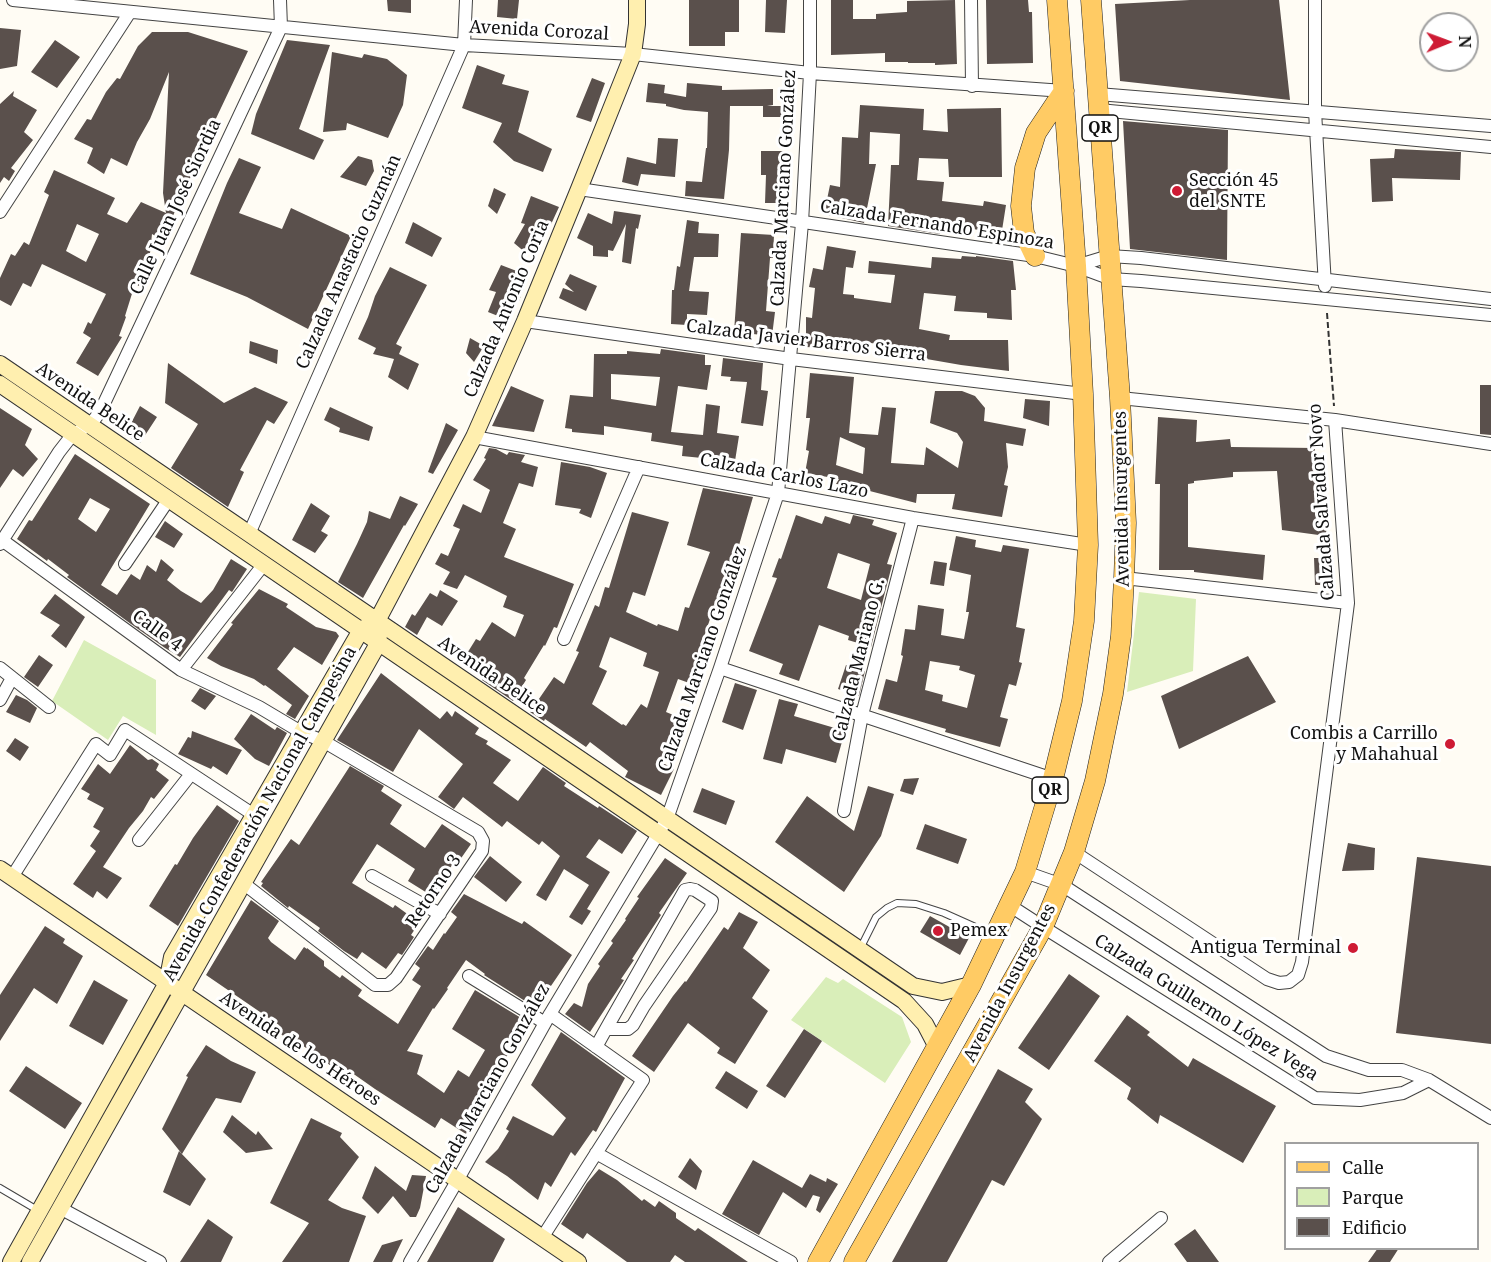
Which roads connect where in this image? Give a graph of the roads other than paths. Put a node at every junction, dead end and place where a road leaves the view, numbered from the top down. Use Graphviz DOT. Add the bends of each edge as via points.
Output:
graph roads {
  1 [pos="13,0"];
  2 [pos="280,0"];
  3 [pos="466,0"];
  4 [pos="637,0"];
  5 [pos="810,0"];
  6 [pos="971,0"];
  7 [pos="1057,0"];
  8 [pos="1091,0"];
  9 [pos="1315,0"];
  10 [pos="122,8"];
  11 [pos="281,27"];
  12 [pos="464,45"];
  13 [pos="633,54"];
  14 [pos="810,73"];
  15 [pos="972,86"];
  16 [pos="1064,92"];
  17 [pos="1098,102"];
  18 [pos="1315,111"];
  19 [pos="1491,126"];
  20 [pos="1316,130"];
  21 [pos="1491,147"];
  22 [pos="579,189"];
  23 [pos="0,212"];
  24 [pos="802,223"];
  25 [pos="1035,256"];
  26 [pos="1109,256"];
  27 [pos="1076,266"];
  28 [pos="1111,279"];
  29 [pos="1325,280"];
  30 [pos="1386,287"];
  31 [pos="1474,297"];
  32 [pos="1326,298"];
  33 [pos="1491,299"];
  34 [pos="1385,304"];
  35 [pos="1474,314"];
  36 [pos="1491,315"];
  37 [pos="525,321"];
  38 [pos="791,359"];
  39 [pos="0,364"];
  40 [pos="0,384"];
  41 [pos="1083,394"];
  42 [pos="1120,398"];
  43 [pos="1335,420"];
  44 [pos="90,425"];
  45 [pos="73,434"];
  46 [pos="474,437"];
  47 [pos="1491,444"];
  48 [pos="639,467"];
  49 [pos="778,493"];
  50 [pos="169,499"];
  51 [pos="913,518"];
  52 [pos="249,534"];
  53 [pos="1,542"];
  54 [pos="1088,545"];
  55 [pos="126,564"];
  56 [pos="264,564"];
  57 [pos="1124,578"];
  58 [pos="1348,603"];
  59 [pos="377,621"];
  60 [pos="361,630"];
  61 [pos="564,639"];
  62 [pos="379,642"];
  63 [pos="0,668"];
  64 [pos="720,668"];
  65 [pos="181,670"];
  66 [pos="12,678"];
  67 [pos="0,700"];
  68 [pos="49,707"];
  69 [pos="862,715"];
  70 [pos="302,732"];
  71 [pos="323,741"];
  72 [pos="191,774"];
  73 [pos="1053,779"];
  74 [pos="844,811"];
  75 [pos="254,815"];
  76 [pos="663,826"];
  77 [pos="139,840"];
  78 [pos="1074,852"];
  79 [pos="1025,872"];
  80 [pos="6,873"];
  81 [pos="372,876"];
  82 [pos="243,883"];
  83 [pos="1062,885"];
  84 [pos="1009,904"];
  85 [pos="440,914"];
  86 [pos="1043,927"];
  87 [pos="994,936"];
  88 [pos="859,950"];
  89 [pos="469,976"];
  90 [pos="167,982"];
  91 [pos="971,985"];
  92 [pos="182,993"];
  93 [pos="547,1019"];
  94 [pos="606,1029"];
  95 [pos="596,1047"];
  96 [pos="937,1047"];
  97 [pos="1429,1080"];
  98 [pos="1491,1118"];
  99 [pos="91,1136"];
  100 [pos="596,1153"];
  101 [pos="457,1181"];
  102 [pos="0,1188"];
  103 [pos="51,1213"];
  104 [pos="1161,1218"];
  105 [pos="542,1238"];
  106 [pos="11,1262"];
  107 [pos="30,1262"];
  108 [pos="160,1262"];
  109 [pos="410,1262"];
  110 [pos="578,1262"];
  111 [pos="791,1262"];
  112 [pos="818,1262"];
  113 [pos="854,1262"];
  114 [pos="1109,1262"];
  1 -- 10 [label="street, Avenida Corozal"];
  2 -- 11 [label="street, Calle Juan José Siordia"];
  3 -- 12 [label="street, Calzada Anastacio Guzmán"];
  4 -- 13 [label="street, Calzada Antonio Coria"];
  5 -- 14 [label="street, Calzada Marciano González"];
  6 -- 15 [label="street"];
  7 -- 16 [label="main road, Avenida Insurgentes / QR"];
  8 -- 17 [label="main road, Avenida Insurgentes / QR"];
  9 -- 18 [label="street"];
  10 -- 11 [label="street, Avenida Corozal"];
  10 -- 23 [label="street"];
  11 -- 12 [label="street, Avenida Corozal"];
  11 -- 44 [label="street, Calle Juan José Siordia" via="100,412"];
  12 -- 13 [label="street, Avenida Corozal"];
  12 -- 52 [label="street, Calzada Anastacio Guzmán"];
  13 -- 14 [label="street, Avenida Corozal"];
  13 -- 22 [label="street, Calzada Antonio Coria"];
  14 -- 15 [label="street, Avenida Corozal"];
  14 -- 24 [label="street, Calzada Marciano González"];
  15 -- 16 [label="street, Avenida Corozal"];
  16 -- 25 [label="main road" via="1036,133 1024,168 1024,232"];
  16 -- 27 [label="main road, Avenida Insurgentes / QR"];
  17 -- 18 [label="street"];
  17 -- 20 [label="street"];
  17 -- 26 [label="main road, Avenida Insurgentes / QR"];
  18 -- 19 [label="street"];
  18 -- 20 [label="street"];
  20 -- 21 [label="street"];
  20 -- 29 [label="street"];
  22 -- 24 [label="street, Calzada Fernando Espinoza"];
  22 -- 37 [label="street, Calzada Antonio Coria"];
  24 -- 25 [label="street, Calzada Fernando Espinoza"];
  24 -- 38 [label="street, Calzada Marciano González"];
  25 -- 27 [label="street, Calzada Fernando Espinoza"];
  26 -- 27 [label="street, Calzada Fernando Espinoza"];
  26 -- 28 [label="main road, Avenida Insurgentes / QR"];
  26 -- 29 [label="street, Calzada Fernando Espinoza"];
  27 -- 28 [label="street, Calzada Fernando Espinoza"];
  27 -- 41 [label="main road, Avenida Insurgentes / QR"];
  28 -- 32 [label="street, Calzada Fernando Espinoza"];
  28 -- 42 [label="main road, Avenida Insurgentes / QR"];
  29 -- 30 [label="street, Calzada Fernando Espinoza"];
  29 -- 32 [label="street"];
  30 -- 31 [label="street, Calzada Fernando Espinoza"];
  30 -- 34 [label="street"];
  31 -- 33 [label="street, Calzada Fernando Espinoza"];
  31 -- 35 [label="street"];
  32 -- 34 [label="street, Calzada Fernando Espinoza"];
  34 -- 35 [label="street, Calzada Fernando Espinoza"];
  35 -- 36 [label="street, Calzada Fernando Espinoza"];
  37 -- 38 [label="street, Calzada Javier Barros Sierra"];
  37 -- 46 [label="street, Calzada Antonio Coria"];
  38 -- 41 [label="street, Calzada Javier Barros Sierra"];
  38 -- 49 [label="street, Calzada Marciano González"];
  39 -- 44 [label="street, Avenida Belice"];
  40 -- 45 [label="street, Avenida Belice"];
  41 -- 54 [label="main road, Avenida Insurgentes / QR"];
  42 -- 43 [label="street"];
  42 -- 57 [label="main road, Avenida Insurgentes / QR" via="1126,523"];
  43 -- 47 [label="street"];
  43 -- 58 [label="street, Calzada Salvador Novo"];
  44 -- 45 [label="street"];
  44 -- 52 [label="street, Avenida Belice"];
  45 -- 50 [label="street, Avenida Belice"];
  45 -- 53 [label="street"];
  46 -- 48 [label="street, Calzada Carlos Lazo"];
  46 -- 59 [label="street, Calzada Antonio Coria"];
  48 -- 49 [label="street, Calzada Carlos Lazo"];
  48 -- 61 [label="street"];
  49 -- 51 [label="street, Calzada Carlos Lazo"];
  49 -- 64 [label="street, Calzada Marciano González"];
  50 -- 55 [label="street"];
  50 -- 56 [label="street, Avenida Belice"];
  51 -- 54 [label="street, Calzada Carlos Lazo"];
  51 -- 69 [label="street, Calzada Mariano G."];
  52 -- 59 [label="street, Avenida Belice"];
  53 -- 65 [label="street, Calle 4"];
  54 -- 73 [label="main road, Avenida Insurgentes / QR" via="1084,621 1072,701"];
  56 -- 60 [label="street, Avenida Belice"];
  56 -- 65 [label="street"];
  57 -- 58 [label="street"];
  57 -- 78 [label="main road, Avenida Insurgentes / QR" via="1113,694 1095,781"];
  58 -- 78 [label="street, Calzada Salvador Novo" via="1298,975 1289,982 1267,979"];
  59 -- 60 [label="street, Avenida Confederación Nacional Campesina"];
  59 -- 62 [label="street, Avenida Confederación Nacional Campesina"];
  59 -- 76 [label="street, Avenida Belice"];
  60 -- 62 [label="street, Avenida Belice"];
  60 -- 70 [label="street, Avenida Confederación Nacional Campesina"];
  62 -- 71 [label="street, Avenida Confederación Nacional Campesina"];
  62 -- 76 [label="street, Avenida Belice"];
  63 -- 66 [label="street"];
  64 -- 69 [label="street"];
  64 -- 76 [label="street, Calzada Marciano González"];
  65 -- 70 [label="street, Calle 4"];
  66 -- 67 [label="street"];
  66 -- 68 [label="street"];
  69 -- 73 [label="street"];
  69 -- 74 [label="street, Calzada Mariano G."];
  70 -- 71 [label="street, Retorno 3"];
  70 -- 75 [label="street, Avenida Confederación Nacional Campesina"];
  71 -- 82 [label="street, Avenida Confederación Nacional Campesina"];
  71 -- 85 [label="street, Retorno 3" via="478,832 483,841 482,851"];
  72 -- 75 [label="street"];
  72 -- 77 [label="street"];
  72 -- 80 [label="street" via="125,730 110,755 96,744"];
  73 -- 79 [label="main road, Avenida Insurgentes / QR"];
  75 -- 90 [label="street, Avenida Confederación Nacional Campesina" via="172,957"];
  76 -- 88 [label="street, Avenida Belice"];
  76 -- 93 [label="street, Calzada Marciano González"];
  76 -- 96 [label="street, Avenida Belice" via="904,1001 925,1024"];
  78 -- 83 [label="main road, Avenida Insurgentes / QR"];
  79 -- 83 [label="street, Calzada Guillermo López Vega"];
  79 -- 84 [label="main road, Avenida Insurgentes / QR"];
  80 -- 90 [label="street, Avenida de los Héroes"];
  81 -- 85 [label="street"];
  82 -- 85 [label="street, Retorno 3" via="375,985 388,985 396,978"];
  82 -- 92 [label="street, Avenida Confederación Nacional Campesina"];
  83 -- 86 [label="main road, Avenida Insurgentes / QR"];
  83 -- 97 [label="street, Calzada Guillermo López Vega" via="1326,1056 1369,1070 1401,1070"];
  84 -- 86 [label="street, Calzada Guillermo López Vega"];
  84 -- 87 [label="main road, Avenida Insurgentes / QR"];
  86 -- 97 [label="street, Calzada Guillermo López Vega" via="1315,1098 1360,1101 1403,1093"];
  86 -- 113 [label="main road, Avenida Insurgentes / QR"];
  87 -- 88 [label="lane" via="944,913 897,903 876,917"];
  87 -- 91 [label="main road, Avenida Insurgentes / QR"];
  88 -- 91 [label="street, Avenida Belice" via="913,986 942,992"];
  89 -- 93 [label="street"];
  90 -- 92 [label="street, Avenida de los Héroes"];
  90 -- 99 [label="street, Avenida Confederación Nacional Campesina"];
  91 -- 96 [label="main road, Avenida Insurgentes / QR"];
  92 -- 99 [label="street, Avenida Confederación Nacional Campesina"];
  92 -- 101 [label="street, Avenida de los Héroes"];
  93 -- 95 [label="street"];
  93 -- 101 [label="street, Calzada Marciano González"];
  94 -- 94 [label="street" via="685,890 695,890 712,901 633,1024 628,1029"];
  94 -- 95 [label="street"];
  95 -- 100 [label="street" via="643,1080"];
  96 -- 112 [label="main road, Avenida Insurgentes / QR"];
  97 -- 98 [label="street, Calzada Guillermo López Vega"];
  99 -- 103 [label="street, Avenida Confederación Nacional Campesina"];
  100 -- 105 [label="street"];
  100 -- 111 [label="street"];
  101 -- 105 [label="street, Avenida de los Héroes"];
  101 -- 109 [label="street, Calzada Marciano González"];
  102 -- 103 [label="lane"];
  103 -- 106 [label="street, Avenida Confederación Nacional Campesina"];
  103 -- 107 [label="street, Avenida Confederación Nacional Campesina"];
  103 -- 108 [label="street"];
  104 -- 114 [label="street"];
  105 -- 110 [label="street, Avenida de los Héroes"];
}
